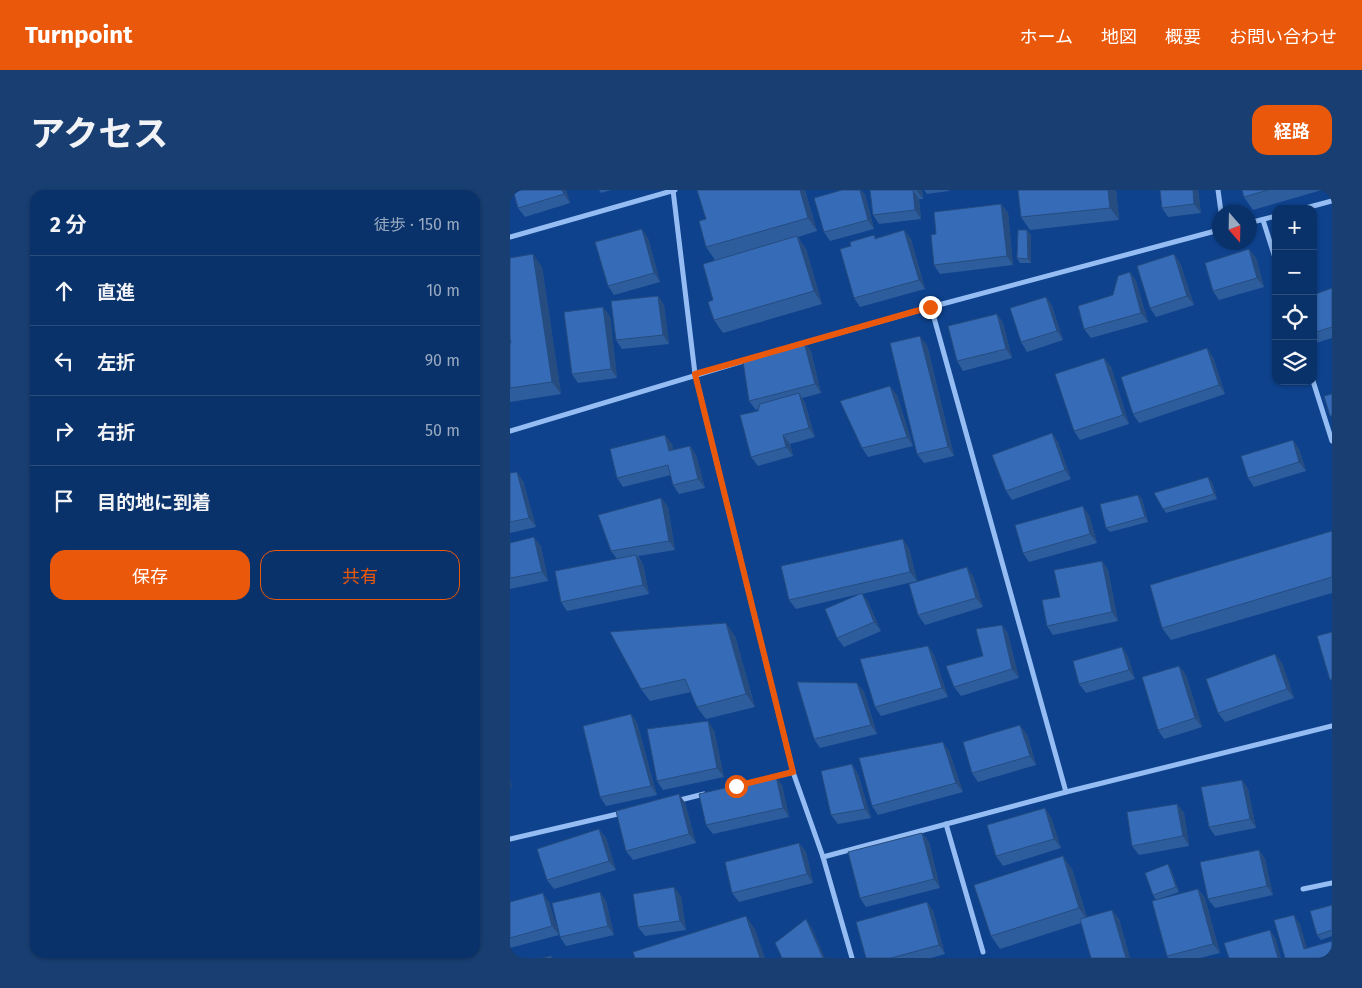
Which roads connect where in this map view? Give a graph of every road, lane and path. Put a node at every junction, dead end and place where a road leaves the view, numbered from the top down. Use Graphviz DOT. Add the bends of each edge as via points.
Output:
graph roads {
  1 [pos="674,190"];
  2 [pos="1218,190"];
  3 [pos="1332,200"];
  4 [pos="1221,205"];
  5 [pos="1315,205"];
  6 [pos="1272,217"];
  7 [pos="1263,220"];
  8 [pos="1257,221"];
  9 [pos="1212,232"];
  10 [pos="510,237"];
  11 [pos="1273,250"];
  12 [pos="930,307"];
  13 [pos="790,347"];
  14 [pos="780,350"];
  15 [pos="695,374"];
  16 [pos="1314,385"];
  17 [pos="510,431"];
  18 [pos="1332,441"];
  19 [pos="1332,726"];
  20 [pos="793,772"];
  21 [pos="746,783"];
  22 [pos="1066,792"];
  23 [pos="707,794"];
  24 [pos="670,802"];
  25 [pos="632,811"];
  26 [pos="946,824"];
  27 [pos="510,839"];
  28 [pos="824,857"];
  29 [pos="1332,882"];
  30 [pos="1303,889"];
  31 [pos="983,952"];
  32 [pos="852,958"];
  1 -- 10 [label="street"];
  1 -- 15 [label="street"];
  2 -- 4 [label="street"];
  3 -- 5 [label="street"];
  6 -- 7 [label="street"];
  7 -- 8 [label="street"];
  7 -- 11 [label="street"];
  9 -- 12 [label="street"];
  12 -- 13 [label="street"];
  12 -- 22 [label="street"];
  14 -- 15 [label="street"];
  15 -- 17 [label="street"];
  15 -- 20 [label="street"];
  16 -- 18 [label="street"];
  19 -- 22 [label="street"];
  20 -- 21 [label="street"];
  20 -- 28 [label="street"];
  22 -- 26 [label="street"];
  23 -- 24 [label="street"];
  25 -- 27 [label="street"];
  26 -- 28 [label="street"];
  26 -- 31 [label="street"];
  28 -- 32 [label="street"];
  29 -- 30 [label="street"];
}
